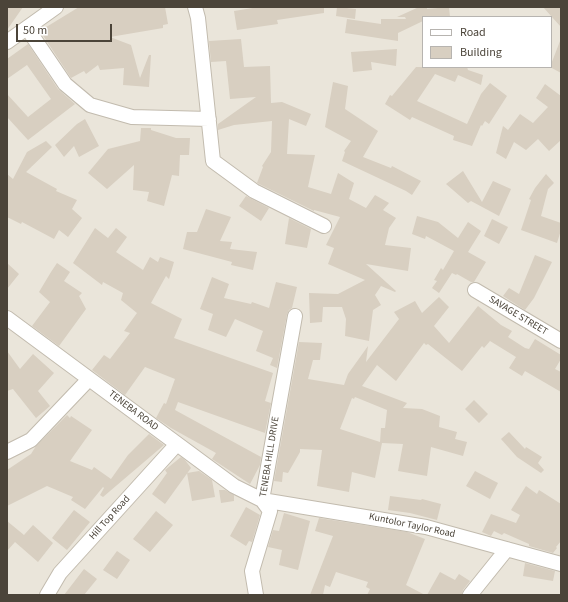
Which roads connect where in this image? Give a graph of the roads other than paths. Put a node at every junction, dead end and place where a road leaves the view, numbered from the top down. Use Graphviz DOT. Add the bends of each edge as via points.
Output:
graph roads {
  1 [pos="56,7"];
  2 [pos="195,7"];
  3 [pos="27,28"];
  4 [pos="7,42"];
  5 [pos="209,119"];
  6 [pos="324,226"];
  7 [pos="475,290"];
  8 [pos="296,316"];
  9 [pos="7,318"];
  10 [pos="561,341"];
  11 [pos="89,379"];
  12 [pos="177,444"];
  13 [pos="7,452"];
  14 [pos="262,500"];
  15 [pos="507,549"];
  16 [pos="561,564"];
  17 [pos="47,595"];
  18 [pos="256,595"];
  19 [pos="470,595"];
  1 -- 3 [label="street"];
  2 -- 5 [label="street"];
  3 -- 4 [label="street"];
  3 -- 5 [label="street" via="65,84 90,106 132,117"];
  5 -- 6 [label="street" via="213,161 254,191"];
  7 -- 10 [label="street, SAVAGE STREET"];
  8 -- 14 [label="street, TENEBA HILL DRIVE"];
  9 -- 11 [label="street, TENEBA ROAD"];
  11 -- 12 [label="street, TENEBA ROAD"];
  11 -- 13 [label="street" via="31,440"];
  12 -- 14 [label="street, TENEBA ROAD" via="234,486"];
  12 -- 17 [label="street, Hill Top Road" via="60,572"];
  14 -- 15 [label="street, Kuntolor Taylor Road" via="426,527"];
  14 -- 18 [label="street, TENEBA HILL DRIVE" via="270,511 252,571"];
  15 -- 16 [label="street, Kuntolor Taylor Road"];
  15 -- 19 [label="street"];
}
